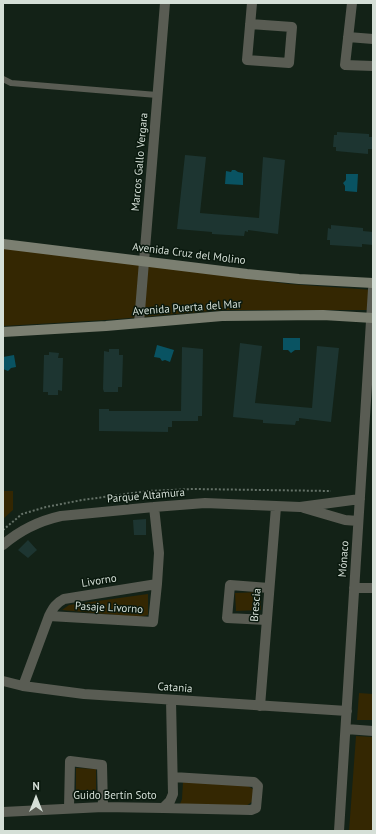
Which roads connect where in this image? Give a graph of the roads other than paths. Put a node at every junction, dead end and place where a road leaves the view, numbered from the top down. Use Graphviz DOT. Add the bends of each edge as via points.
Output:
graph roads {
  1 [pos="165,3"];
  2 [pos="252,3"];
  3 [pos="352,3"];
  4 [pos="250,24"];
  5 [pos="348,37"];
  6 [pos="373,39"];
  7 [pos="373,66"];
  8 [pos="3,79"];
  9 [pos="157,95"];
  10 [pos="3,244"];
  11 [pos="143,260"];
  12 [pos="373,283"];
  13 [pos="373,289"];
  14 [pos="372,318"];
  15 [pos="139,323"];
  16 [pos="3,332"];
  17 [pos="369,406"];
  18 [pos="360,499"];
  19 [pos="154,506"];
  20 [pos="276,506"];
  21 [pos="300,506"];
  22 [pos="358,521"];
  23 [pos="3,545"];
  24 [pos="158,584"];
  25 [pos="269,588"];
  26 [pos="354,588"];
  27 [pos="373,588"];
  28 [pos="49,616"];
  29 [pos="267,620"];
  30 [pos="3,681"];
  31 [pos="23,686"];
  32 [pos="171,700"];
  33 [pos="260,706"];
  34 [pos="347,711"];
  35 [pos="346,729"];
  36 [pos="373,731"];
  37 [pos="173,777"];
  38 [pos="103,807"];
  39 [pos="69,808"];
  40 [pos="163,808"];
  41 [pos="3,812"];
  42 [pos="339,831"];
  1 -- 9 [label="street, Marcos Gallo Vergara"];
  2 -- 4 [label="street"];
  3 -- 5 [label="street"];
  4 -- 4 [label="street" via="247,60 289,63 292,27"];
  5 -- 6 [label="street"];
  5 -- 7 [label="street" via="345,65"];
  8 -- 9 [label="lane" via="11,84"];
  9 -- 11 [label="street, Marcos Gallo Vergara"];
  10 -- 11 [label="street, Avenida Cruz del Molino"];
  11 -- 12 [label="street, Avenida Cruz del Molino" via="247,274"];
  11 -- 15 [label="street, Marcos Gallo Vergara"];
  13 -- 14 [label="street, Mónaco"];
  14 -- 15 [label="street, Avenida Puerta del Mar" via="230,316"];
  14 -- 17 [label="street, Mónaco"];
  15 -- 16 [label="street, Avenida Puerta del Mar"];
  17 -- 18 [label="street, Mónaco"];
  18 -- 21 [label="street, Parque Altamura"];
  18 -- 22 [label="street, Mónaco"];
  19 -- 20 [label="street, Parque Altamura" via="205,503"];
  19 -- 23 [label="street, Parque Altamura" via="50,518 17,533"];
  19 -- 24 [label="street" via="159,552"];
  20 -- 21 [label="street, Parque Altamura"];
  20 -- 25 [label="street, Brescia"];
  21 -- 22 [label="street, Parque Altamura" via="345,520"];
  22 -- 26 [label="street, Mónaco"];
  24 -- 28 [label="street, Livorno" via="64,599 58,602"];
  24 -- 28 [label="street, Pasaje Livorno" via="153,622"];
  25 -- 29 [label="street, Brescia"];
  25 -- 29 [label="street" via="230,585 227,618"];
  26 -- 27 [label="street"];
  26 -- 34 [label="street, Mónaco"];
  28 -- 31 [label="street, Livorno"];
  29 -- 33 [label="street, Brescia"];
  30 -- 31 [label="street, Catania"];
  31 -- 32 [label="street, Catania" via="84,694"];
  32 -- 33 [label="street, Catania"];
  32 -- 37 [label="street, Guido Bertín Soto"];
  33 -- 34 [label="street, Catania"];
  34 -- 35 [label="street, Mónaco"];
  35 -- 36 [label="street"];
  35 -- 42 [label="street, Mónaco"];
  37 -- 40 [label="street, Guido Bertín Soto" via="173,794 170,802"];
  37 -- 40 [label="street" via="254,782 258,786 256,808"];
  38 -- 39 [label="street, Guido Bertín Soto"];
  38 -- 39 [label="street" via="102,765 70,761"];
  38 -- 40 [label="street, Guido Bertín Soto"];
  39 -- 41 [label="street, Guido Bertín Soto"];
}
